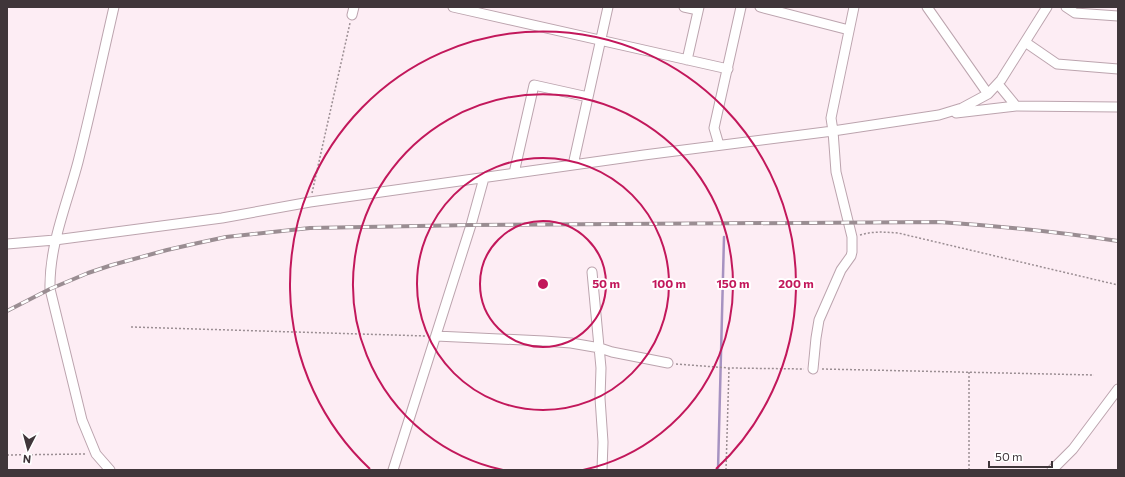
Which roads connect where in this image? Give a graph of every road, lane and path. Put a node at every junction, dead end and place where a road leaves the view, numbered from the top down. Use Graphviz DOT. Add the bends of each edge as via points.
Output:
graph roads {
  1 [pos="114,7"];
  2 [pos="453,7"];
  3 [pos="608,7"];
  4 [pos="684,7"];
  5 [pos="741,7"];
  6 [pos="760,7"];
  7 [pos="854,7"];
  8 [pos="927,7"];
  9 [pos="1047,7"];
  10 [pos="1066,7"];
  11 [pos="698,9"];
  12 [pos="353,11"];
  13 [pos="488,11"];
  14 [pos="1118,16"];
  15 [pos="849,30"];
  16 [pos="601,40"];
  17 [pos="1025,42"];
  18 [pos="687,60"];
  19 [pos="728,69"];
  20 [pos="1118,69"];
  21 [pos="998,84"];
  22 [pos="988,94"];
  23 [pos="588,97"];
  24 [pos="1016,106"];
  25 [pos="1118,107"];
  26 [pos="939,115"];
  27 [pos="833,131"];
  28 [pos="719,145"];
  29 [pos="573,165"];
  30 [pos="514,173"];
  31 [pos="484,178"];
  32 [pos="310,202"];
  33 [pos="852,237"];
  34 [pos="55,240"];
  35 [pos="7,244"];
  36 [pos="592,272"];
  37 [pos="1118,285"];
  38 [pos="131,327"];
  39 [pos="436,336"];
  40 [pos="600,348"];
  41 [pos="668,363"];
  42 [pos="729,368"];
  43 [pos="813,369"];
  44 [pos="969,372"];
  45 [pos="1094,374"];
  46 [pos="1118,389"];
  47 [pos="7,454"];
  48 [pos="96,454"];
  49 [pos="110,470"];
  50 [pos="393,470"];
  51 [pos="602,470"];
  52 [pos="726,470"];
  53 [pos="969,470"];
  54 [pos="1052,470"];
  1 -- 34 [label="street" via="78,163"];
  2 -- 13 [label="street"];
  3 -- 16 [label="street"];
  4 -- 11 [label="street"];
  5 -- 19 [label="street"];
  6 -- 15 [label="street"];
  7 -- 15 [label="street"];
  8 -- 22 [label="street"];
  9 -- 17 [label="street"];
  10 -- 14 [label="street" via="1074,13"];
  11 -- 18 [label="street"];
  12 -- 32 [label="path"];
  13 -- 16 [label="street"];
  15 -- 27 [label="street" via="831,114"];
  16 -- 18 [label="street"];
  16 -- 23 [label="street"];
  17 -- 20 [label="street" via="1057,64"];
  17 -- 21 [label="street"];
  18 -- 19 [label="street"];
  19 -- 28 [label="street" via="714,128"];
  21 -- 22 [label="street"];
  21 -- 24 [label="street"];
  22 -- 26 [label="street" via="962,108"];
  23 -- 29 [label="street"];
  23 -- 30 [label="street" via="534,85"];
  24 -- 25 [label="street"];
  24 -- 26 [label="street"];
  26 -- 27 [label="street"];
  27 -- 28 [label="street"];
  27 -- 33 [label="street" via="836,172"];
  28 -- 29 [label="street"];
  29 -- 30 [label="street"];
  30 -- 31 [label="street"];
  31 -- 32 [label="street"];
  31 -- 39 [label="street"];
  32 -- 34 [label="street" via="222,218"];
  33 -- 37 [label="path" via="883,231"];
  33 -- 43 [label="street" via="851,256 819,320"];
  34 -- 35 [label="street"];
  34 -- 48 [label="street" via="50,290 82,420"];
  36 -- 40 [label="street"];
  38 -- 39 [label="path"];
  39 -- 40 [label="street" via="544,341"];
  39 -- 50 [label="street"];
  40 -- 41 [label="street"];
  40 -- 51 [label="street"];
  41 -- 42 [label="path"];
  42 -- 43 [label="path"];
  42 -- 52 [label="path"];
  43 -- 44 [label="path"];
  44 -- 45 [label="path"];
  44 -- 53 [label="path"];
  46 -- 54 [label="street" via="1073,449"];
  47 -- 48 [label="path"];
  48 -- 49 [label="street"];
}
